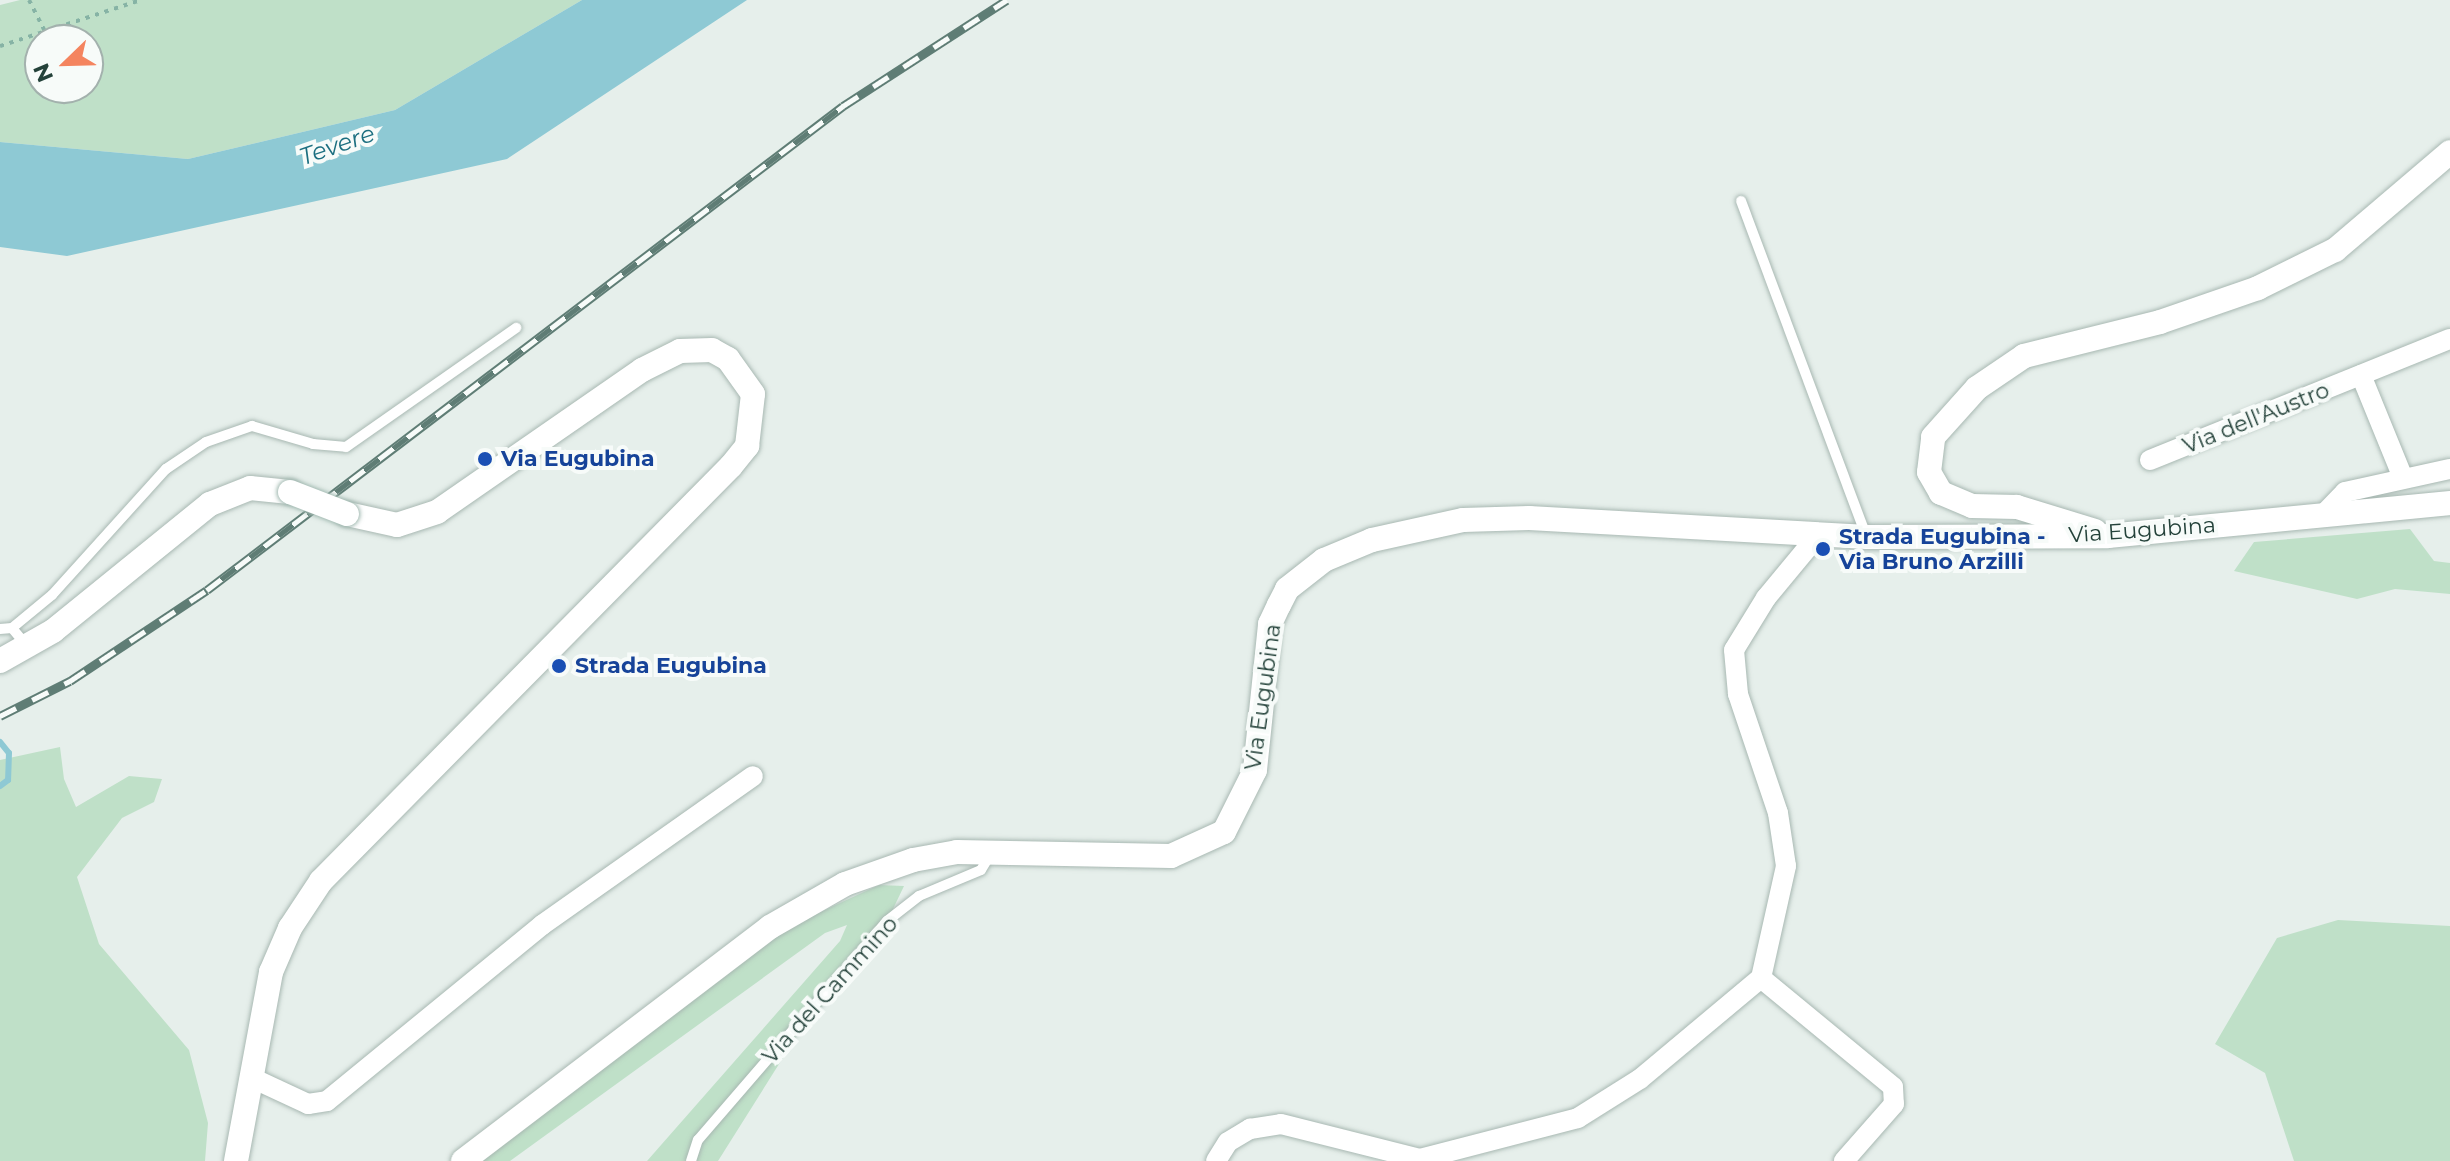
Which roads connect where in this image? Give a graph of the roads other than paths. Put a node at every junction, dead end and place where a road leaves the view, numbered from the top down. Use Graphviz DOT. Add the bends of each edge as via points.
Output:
graph roads {
  1 [pos="2450,152"];
  2 [pos="1741,201"];
  3 [pos="516,328"];
  4 [pos="2450,339"];
  5 [pos="2361,375"];
  6 [pos="2150,460"];
  7 [pos="2450,469"];
  8 [pos="2403,478"];
  9 [pos="2450,503"];
  10 [pos="2323,515"];
  11 [pos="1819,534"];
  12 [pos="2108,536"];
  13 [pos="1867,537"];
  14 [pos="0,629"];
  15 [pos="10,650"];
  16 [pos="753,776"];
  17 [pos="992,850"];
  18 [pos="1761,978"];
  19 [pos="250,1077"];
  20 [pos="236,1161"];
  21 [pos="463,1161"];
  22 [pos="691,1161"];
  23 [pos="1216,1161"];
  24 [pos="1844,1161"];
  1 -- 12 [label="street" via="2335,250 2258,288 2160,322 2024,356 1977,388 1933,437 1929,472 1941,493 1972,506 2017,507 2054,516"];
  2 -- 13 [label="lane"];
  3 -- 15 [label="lane" via="346,447 313,444 252,426 206,442 166,469 52,595"];
  4 -- 5 [label="street, Via dell'Austro"];
  5 -- 6 [label="street, Via dell'Austro"];
  5 -- 8 [label="street"];
  7 -- 8 [label="street"];
  8 -- 10 [label="street" via="2345,492"];
  9 -- 10 [label="street, Via Eugubina"];
  10 -- 12 [label="street, Via Eugubina"];
  11 -- 13 [label="street, Via Eugubina"];
  11 -- 17 [label="street, Via Eugubina" via="1529,518 1419,527 1348,550 1307,572 1270,624 1255,770 1224,832 1191,850 1146,859"];
  11 -- 18 [label="street" via="1766,598 1734,650 1738,694 1778,813 1786,866"];
  12 -- 13 [label="street, Via Eugubina"];
  14 -- 15 [label="lane"];
  15 -- 19 [label="street, bridge" via="210,504 250,488 290,492 347,514 397,525 437,512 642,370 680,351 712,350 728,359 753,394 747,446 731,466 321,881 290,928 271,972"];
  16 -- 19 [label="street" via="542,925 327,1101 308,1104"];
  17 -- 21 [label="street, Via Eugubina" via="913,860 813,900 649,1017"];
  17 -- 22 [label="lane, Via del Cammino" via="987,866 919,896 887,921 698,1140"];
  18 -- 23 [label="street" via="1640,1079 1578,1118 1420,1159 1281,1124 1250,1129 1228,1142"];
  18 -- 24 [label="street" via="1893,1087 1894,1104"];
  19 -- 20 [label="street"];
}
